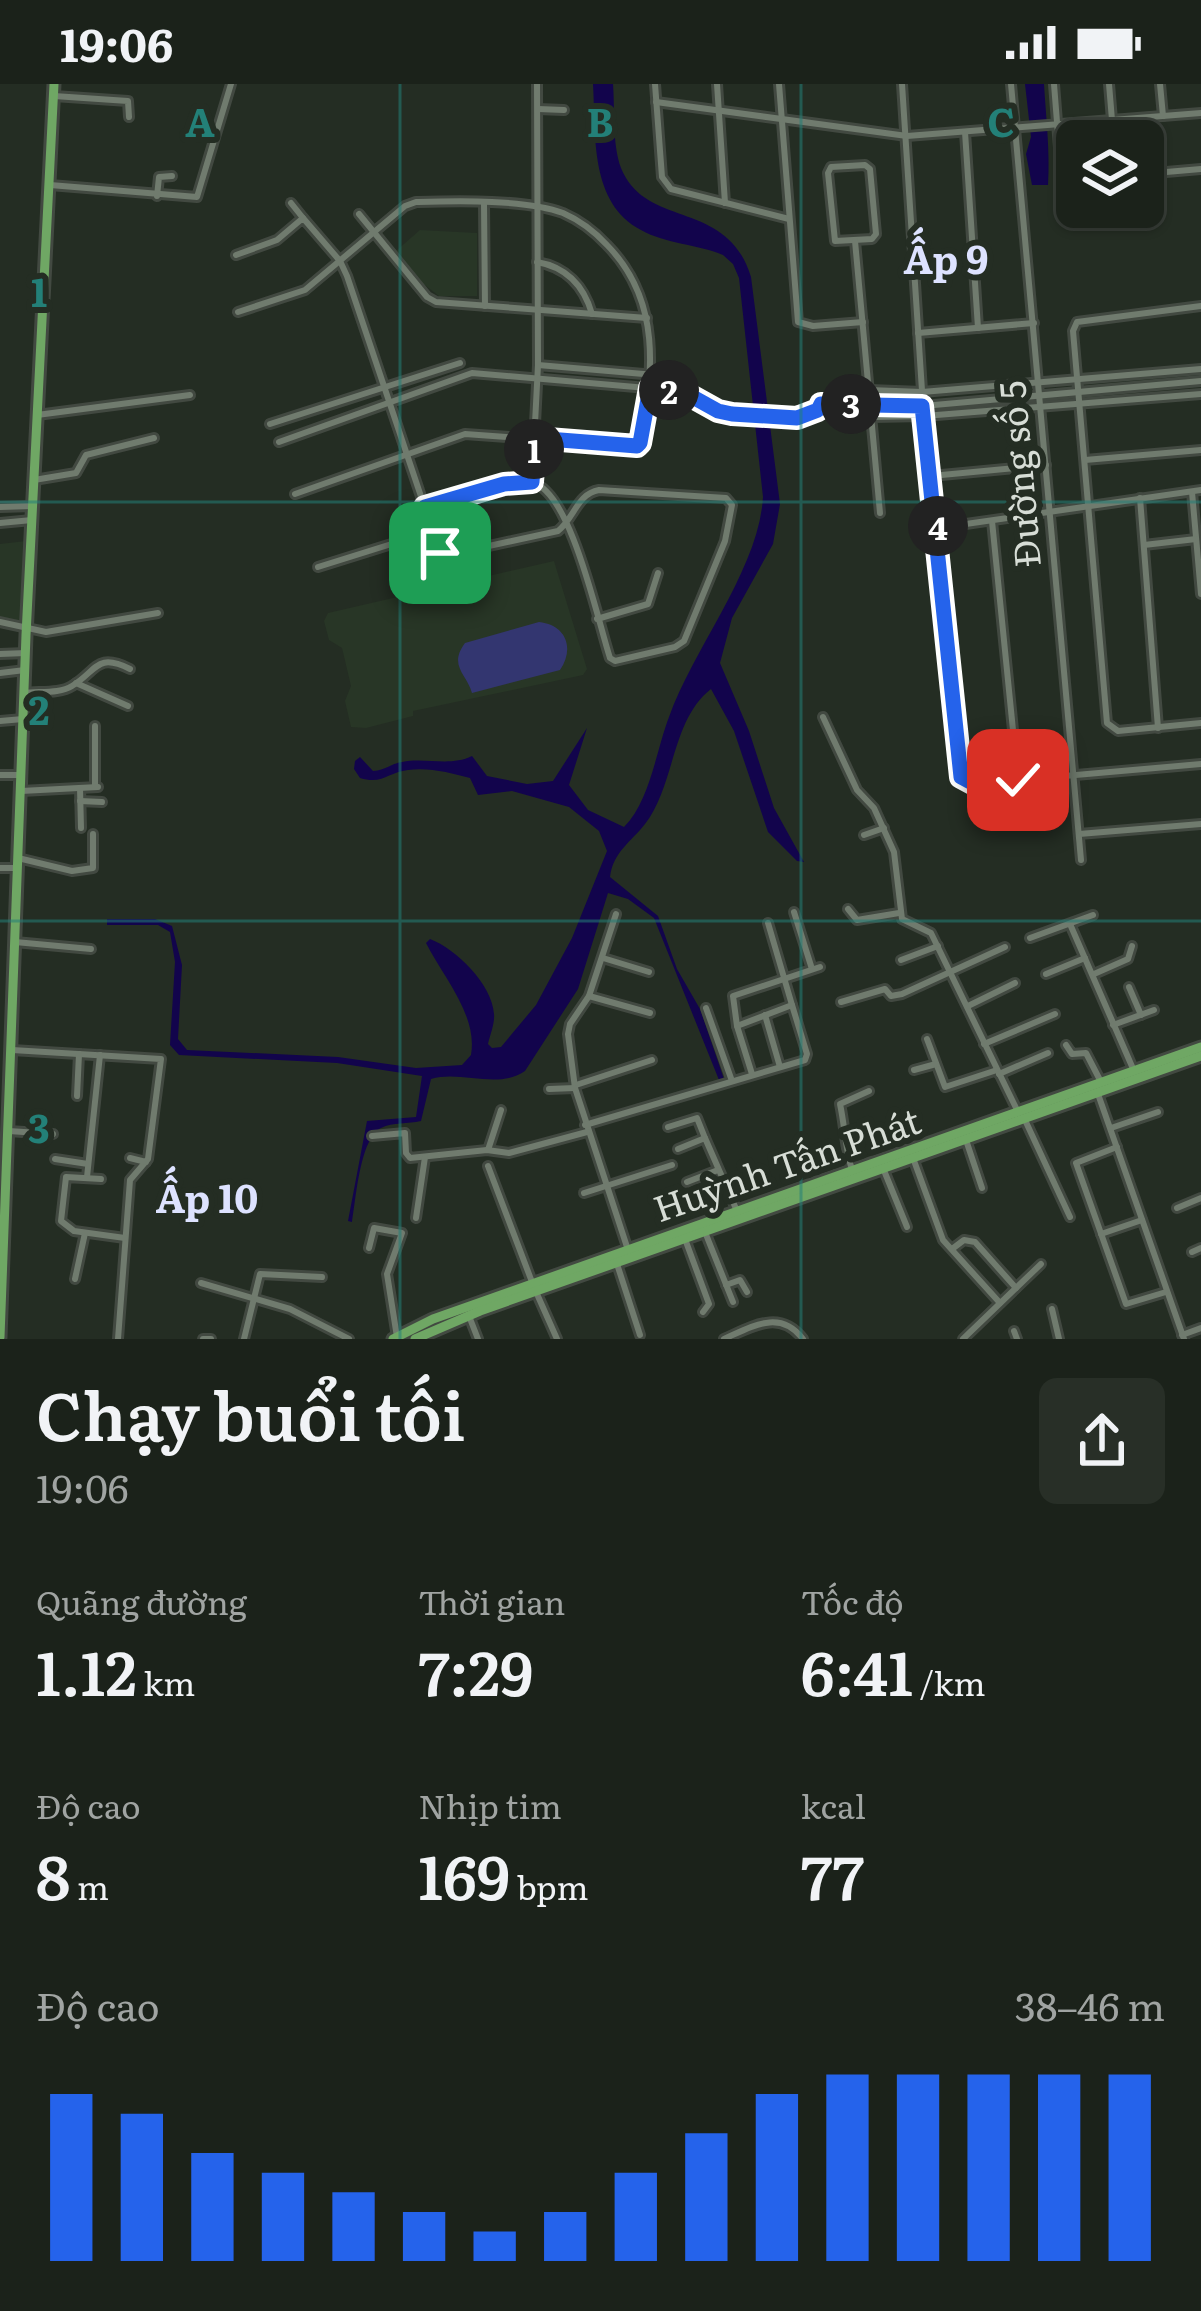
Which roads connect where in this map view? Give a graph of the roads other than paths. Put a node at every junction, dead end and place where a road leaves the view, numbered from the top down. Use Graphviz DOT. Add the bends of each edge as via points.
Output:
graph roads {
  1 [pos="231,84"];
  2 [pos="537,84"];
  3 [pos="655,84"];
  4 [pos="717,84"];
  5 [pos="779,84"];
  6 [pos="902,84"];
  7 [pos="1011,84"];
  8 [pos="1054,84"];
  9 [pos="1109,84"];
  10 [pos="1160,84"];
  11 [pos="54,90"];
  12 [pos="656,102"];
  13 [pos="537,110"];
  14 [pos="564,110"];
  15 [pos="719,111"];
  16 [pos="1201,113"];
  17 [pos="1163,116"];
  18 [pos="129,117"];
  19 [pos="782,119"];
  20 [pos="1112,120"];
  21 [pos="1054,125"];
  22 [pos="1018,128"];
  23 [pos="964,132"];
  24 [pos="907,136"];
  25 [pos="1056,139"];
  26 [pos="1201,169"];
  27 [pos="1164,172"];
  28 [pos="172,176"];
  29 [pos="50,185"];
  30 [pos="157,196"];
  31 [pos="291,203"];
  32 [pos="725,203"];
  33 [pos="484,204"];
  34 [pos="537,207"];
  35 [pos="359,214"];
  36 [pos="303,218"];
  37 [pos="790,219"];
  38 [pos="374,232"];
  39 [pos="855,241"];
  40 [pos="236,255"];
  41 [pos="340,261"];
  42 [pos="537,262"];
  43 [pos="485,306"];
  44 [pos="1201,306"];
  45 [pos="538,311"];
  46 [pos="238,312"];
  47 [pos="592,314"];
  48 [pos="646,318"];
  49 [pos="863,322"];
  50 [pos="1034,323"];
  51 [pos="978,328"];
  52 [pos="918,333"];
  53 [pos="460,363"];
  54 [pos="538,365"];
  55 [pos="1201,369"];
  56 [pos="651,375"];
  57 [pos="679,377"];
  58 [pos="538,379"];
  59 [pos="1077,380"];
  60 [pos="1201,381"];
  61 [pos="1043,383"];
  62 [pos="386,385"];
  63 [pos="650,388"];
  64 [pos="869,390"];
  65 [pos="922,392"];
  66 [pos="1079,392"];
  67 [pos="1201,394"];
  68 [pos="190,395"];
  69 [pos="1045,395"];
  70 [pos="390,400"];
  71 [pos="1080,403"];
  72 [pos="871,404"];
  73 [pos="922,406"];
  74 [pos="1046,406"];
  75 [pos="37,415"];
  76 [pos="924,416"];
  77 [pos="872,417"];
  78 [pos="270,424"];
  79 [pos="154,437"];
  80 [pos="535,438"];
  81 [pos="279,442"];
  82 [pos="1201,450"];
  83 [pos="408,456"];
  84 [pos="1084,460"];
  85 [pos="1046,465"];
  86 [pos="931,476"];
  87 [pos="34,480"];
  88 [pos="532,482"];
  89 [pos="1196,491"];
  90 [pos="295,494"];
  91 [pos="1140,499"];
  92 [pos="33,506"];
  93 [pos="1087,506"];
  94 [pos="0,507"];
  95 [pos="425,507"];
  96 [pos="1052,512"];
  97 [pos="880,513"];
  98 [pos="32,520"];
  99 [pos="569,521"];
  100 [pos="992,521"];
  101 [pos="0,523"];
  102 [pos="938,528"];
  103 [pos="433,531"];
  104 [pos="1196,539"];
  105 [pos="1144,545"];
  106 [pos="318,567"];
  107 [pos="658,573"];
  108 [pos="1201,594"];
  109 [pos="158,613"];
  110 [pos="597,619"];
  111 [pos="0,622"];
  112 [pos="26,631"];
  113 [pos="26,653"];
  114 [pos="0,654"];
  115 [pos="130,669"];
  116 [pos="25,670"];
  117 [pos="0,673"];
  118 [pos="76,683"];
  119 [pos="24,693"];
  120 [pos="128,706"];
  121 [pos="823,717"];
  122 [pos="23,719"];
  123 [pos="0,721"];
  124 [pos="1201,724"];
  125 [pos="95,726"];
  126 [pos="1158,728"];
  127 [pos="1201,764"];
  128 [pos="0,775"];
  129 [pos="21,775"];
  130 [pos="1073,775"];
  131 [pos="1018,780"];
  132 [pos="80,788"];
  133 [pos="21,791"];
  134 [pos="80,801"];
  135 [pos="102,802"];
  136 [pos="1201,824"];
  137 [pos="81,828"];
  138 [pos="884,828"];
  139 [pos="92,833"];
  140 [pos="1078,834"];
  141 [pos="864,835"];
  142 [pos="1081,860"];
  143 [pos="18,863"];
  144 [pos="0,868"];
  145 [pos="848,909"];
  146 [pos="794,912"];
  147 [pos="899,913"];
  148 [pos="616,914"];
  149 [pos="1093,915"];
  150 [pos="768,923"];
  151 [pos="1070,925"];
  152 [pos="1030,938"];
  153 [pos="15,942"];
  154 [pos="938,946"];
  155 [pos="1132,946"];
  156 [pos="1005,947"];
  157 [pos="91,949"];
  158 [pos="603,958"];
  159 [pos="1085,958"];
  160 [pos="901,960"];
  161 [pos="649,972"];
  162 [pos="952,974"];
  163 [pos="1046,974"];
  164 [pos="1094,974"];
  165 [pos="783,979"];
  166 [pos="1015,983"];
  167 [pos="1129,987"];
  168 [pos="590,996"];
  169 [pos="841,1002"];
  170 [pos="792,1005"];
  171 [pos="968,1006"];
  172 [pos="706,1008"];
  173 [pos="1154,1010"];
  174 [pos="650,1013"];
  175 [pos="1055,1013"];
  176 [pos="765,1015"];
  177 [pos="1141,1015"];
  178 [pos="1113,1025"];
  179 [pos="737,1026"];
  180 [pos="927,1039"];
  181 [pos="984,1044"];
  182 [pos="1066,1046"];
  183 [pos="12,1049"];
  184 [pos="1048,1053"];
  185 [pos="79,1054"];
  186 [pos="100,1055"];
  187 [pos="1199,1056"];
  188 [pos="652,1060"];
  189 [pos="936,1064"];
  190 [pos="780,1067"];
  191 [pos="914,1070"];
  192 [pos="1134,1071"];
  193 [pos="998,1072"];
  194 [pos="752,1074"];
  195 [pos="732,1081"];
  196 [pos="575,1087"];
  197 [pos="549,1088"];
  198 [pos="1100,1088"];
  199 [pos="869,1091"];
  200 [pos="77,1096"];
  201 [pos="501,1110"];
  202 [pos="5,1111"];
  203 [pos="1158,1112"];
  204 [pos="1022,1116"];
  205 [pos="668,1127"];
  206 [pos="586,1128"];
  207 [pos="1111,1128"];
  208 [pos="8,1131"];
  209 [pos="53,1134"];
  210 [pos="372,1136"];
  211 [pos="705,1138"];
  212 [pos="966,1140"];
  213 [pos="1117,1147"];
  214 [pos="678,1149"];
  215 [pos="488,1150"];
  216 [pos="425,1157"];
  217 [pos="130,1158"];
  218 [pos="913,1158"];
  219 [pos="55,1159"];
  220 [pos="146,1162"];
  221 [pos="88,1164"];
  222 [pos="488,1166"];
  223 [pos="672,1166"];
  224 [pos="883,1168"];
  225 [pos="718,1170"];
  226 [pos="852,1170"];
  227 [pos="87,1178"];
  228 [pos="101,1179"];
  229 [pos="687,1182"];
  230 [pos="606,1185"];
  231 [pos="982,1188"];
  232 [pos="584,1193"];
  233 [pos="801,1193"];
  234 [pos="1201,1198"];
  235 [pos="1177,1208"];
  236 [pos="737,1211"];
  237 [pos="1070,1217"];
  238 [pos="416,1218"];
  239 [pos="1142,1220"];
  240 [pos="907,1227"];
  241 [pos="705,1232"];
  242 [pos="86,1233"];
  243 [pos="1101,1234"];
  244 [pos="124,1238"];
  245 [pos="685,1239"];
  246 [pos="370,1248"];
  247 [pos="1201,1248"];
  248 [pos="952,1249"];
  249 [pos="628,1250"];
  250 [pos="1192,1252"];
  251 [pos="617,1264"];
  252 [pos="1042,1264"];
  253 [pos="322,1277"];
  254 [pos="75,1279"];
  255 [pos="201,1283"];
  256 [pos="726,1285"];
  257 [pos="1016,1288"];
  258 [pos="535,1289"];
  259 [pos="747,1292"];
  260 [pos="1167,1292"];
  261 [pos="254,1298"];
  262 [pos="733,1302"];
  263 [pos="1000,1304"];
  264 [pos="1,1306"];
  265 [pos="1052,1309"];
  266 [pos="703,1312"];
  267 [pos="469,1316"];
  268 [pos="1201,1328"];
  269 [pos="640,1335"];
  270 [pos="0,1336"];
  271 [pos="1183,1337"];
  272 [pos="395,1338"];
  273 [pos="118,1339"];
  274 [pos="244,1339"];
  275 [pos="349,1339"];
  276 [pos="415,1339"];
  277 [pos="478,1339"];
  278 [pos="557,1339"];
  279 [pos="724,1339"];
  280 [pos="803,1339"];
  281 [pos="963,1339"];
  282 [pos="1059,1339"];
  1 -- 30 [label="street" via="197,197"];
  2 -- 13 [label="street"];
  3 -- 12 [label="street"];
  4 -- 15 [label="street"];
  5 -- 19 [label="street"];
  6 -- 24 [label="street"];
  7 -- 22 [label="street, Đường số 5"];
  8 -- 21 [label="street"];
  9 -- 20 [label="street"];
  10 -- 17 [label="street"];
  11 -- 18 [label="street" via="128,101"];
  11 -- 29 [label="main road"];
  12 -- 15 [label="street"];
  12 -- 32 [label="street" via="670,189"];
  13 -- 14 [label="street"];
  13 -- 34 [label="street"];
  15 -- 19 [label="street"];
  15 -- 32 [label="street"];
  16 -- 17 [label="street"];
  17 -- 20 [label="street"];
  19 -- 24 [label="street"];
  19 -- 37 [label="street"];
  21 -- 22 [label="street"];
  21 -- 25 [label="street"];
  22 -- 23 [label="street"];
  22 -- 50 [label="street, Đường số 5"];
  23 -- 24 [label="street"];
  23 -- 51 [label="street"];
  24 -- 52 [label="street"];
  26 -- 27 [label="street"];
  28 -- 30 [label="street" via="159,177"];
  29 -- 30 [label="street"];
  29 -- 75 [label="main road"];
  31 -- 36 [label="street"];
  32 -- 37 [label="street"];
  33 -- 34 [label="street"];
  33 -- 38 [label="street" via="416,202"];
  33 -- 43 [label="street"];
  34 -- 42 [label="street"];
  34 -- 48 [label="street" via="564,213 603,240 637,283"];
  35 -- 38 [label="street"];
  36 -- 40 [label="street"];
  36 -- 41 [label="street"];
  37 -- 49 [label="street" via="799,324"];
  38 -- 41 [label="street"];
  38 -- 43 [label="street" via="427,297"];
  39 -- 39 [label="street" via="876,234 870,169 831,167 836,241"];
  39 -- 49 [label="street"];
  41 -- 46 [label="street" via="305,290"];
  41 -- 62 [label="street"];
  42 -- 45 [label="street"];
  42 -- 47 [label="street" via="576,282"];
  43 -- 45 [label="street"];
  44 -- 59 [label="street" via="1077,322"];
  45 -- 47 [label="street"];
  45 -- 54 [label="street"];
  47 -- 48 [label="street"];
  48 -- 56 [label="street"];
  49 -- 64 [label="street"];
  50 -- 51 [label="street"];
  50 -- 61 [label="street, Đường số 5"];
  51 -- 52 [label="street"];
  52 -- 65 [label="street"];
  53 -- 62 [label="street"];
  54 -- 56 [label="street"];
  54 -- 58 [label="street"];
  55 -- 59 [label="street"];
  56 -- 57 [label="street"];
  56 -- 63 [label="street"];
  58 -- 63 [label="street"];
  58 -- 70 [label="street" via="472,373"];
  58 -- 80 [label="street"];
  59 -- 61 [label="street"];
  59 -- 66 [label="street"];
  60 -- 66 [label="street"];
  61 -- 65 [label="street"];
  61 -- 69 [label="street, Đường số 5"];
  62 -- 70 [label="street"];
  62 -- 78 [label="street"];
  63 -- 72 [label="street" via="682,391 732,414 797,418 821,404"];
  63 -- 80 [label="street" via="637,446"];
  64 -- 65 [label="street"];
  64 -- 72 [label="street"];
  65 -- 73 [label="street"];
  66 -- 69 [label="street"];
  66 -- 71 [label="street"];
  67 -- 71 [label="street"];
  68 -- 75 [label="street"];
  69 -- 73 [label="street"];
  69 -- 74 [label="street, Đường số 5"];
  70 -- 81 [label="street"];
  70 -- 83 [label="street"];
  71 -- 74 [label="street"];
  71 -- 84 [label="street"];
  72 -- 73 [label="street"];
  72 -- 77 [label="street"];
  73 -- 76 [label="street"];
  74 -- 76 [label="street"];
  74 -- 85 [label="street, Đường số 5"];
  75 -- 87 [label="main road"];
  76 -- 77 [label="street"];
  76 -- 86 [label="street"];
  77 -- 97 [label="street"];
  79 -- 87 [label="street" via="86,455 76,473"];
  80 -- 83 [label="street" via="464,434"];
  80 -- 88 [label="street"];
  82 -- 84 [label="street"];
  83 -- 90 [label="street"];
  83 -- 95 [label="street"];
  84 -- 93 [label="street"];
  85 -- 86 [label="street"];
  85 -- 96 [label="street, Đường số 5"];
  86 -- 102 [label="street"];
  87 -- 92 [label="main road"];
  88 -- 95 [label="street"];
  88 -- 99 [label="street"];
  89 -- 91 [label="street"];
  89 -- 104 [label="street"];
  91 -- 93 [label="street"];
  91 -- 105 [label="street"];
  92 -- 94 [label="street"];
  92 -- 98 [label="main road"];
  93 -- 96 [label="street"];
  93 -- 126 [label="street" via="1107,723 1118,731"];
  95 -- 103 [label="street"];
  96 -- 100 [label="street"];
  96 -- 130 [label="street, Đường số 5"];
  98 -- 101 [label="street"];
  98 -- 112 [label="main road"];
  99 -- 103 [label="street" via="555,532 447,557"];
  99 -- 110 [label="street"];
  99 -- 110 [label="street" via="582,497 599,490 726,498 732,505 725,541 680,644 613,660"];
  100 -- 102 [label="street"];
  100 -- 131 [label="street"];
  102 -- 131 [label="street" via="958,761 965,782"];
  103 -- 106 [label="street"];
  104 -- 105 [label="street"];
  104 -- 108 [label="street"];
  105 -- 126 [label="street"];
  107 -- 110 [label="street" via="648,604"];
  109 -- 112 [label="street"];
  111 -- 112 [label="street"];
  112 -- 113 [label="main road"];
  113 -- 114 [label="street"];
  113 -- 116 [label="main road"];
  115 -- 118 [label="street" via="104,662"];
  116 -- 117 [label="street"];
  116 -- 119 [label="main road"];
  118 -- 119 [label="street"];
  118 -- 120 [label="street"];
  119 -- 122 [label="main road"];
  121 -- 138 [label="street"];
  122 -- 123 [label="street"];
  122 -- 129 [label="main road"];
  124 -- 126 [label="street"];
  125 -- 132 [label="street" via="97,787"];
  127 -- 130 [label="street"];
  128 -- 129 [label="street"];
  129 -- 133 [label="main road"];
  130 -- 131 [label="street"];
  130 -- 140 [label="street, Đường số 5"];
  132 -- 133 [label="street"];
  132 -- 134 [label="street"];
  133 -- 143 [label="main road"];
  134 -- 135 [label="street"];
  134 -- 137 [label="street"];
  136 -- 140 [label="street"];
  138 -- 141 [label="street"];
  138 -- 147 [label="street" via="897,862"];
  139 -- 143 [label="street" via="93,868"];
  140 -- 142 [label="street, Đường số 5"];
  143 -- 144 [label="street"];
  143 -- 153 [label="main road"];
  145 -- 147 [label="street" via="863,922"];
  146 -- 165 [label="street" via="816,968"];
  147 -- 154 [label="street" via="930,931"];
  148 -- 158 [label="street"];
  149 -- 151 [label="street"];
  150 -- 165 [label="street"];
  151 -- 152 [label="street"];
  151 -- 159 [label="street"];
  153 -- 157 [label="street"];
  153 -- 183 [label="main road"];
  154 -- 160 [label="street"];
  154 -- 162 [label="street"];
  155 -- 164 [label="street" via="1128,959"];
  156 -- 162 [label="street"];
  158 -- 161 [label="street"];
  158 -- 168 [label="street"];
  159 -- 163 [label="street"];
  159 -- 164 [label="street"];
  162 -- 169 [label="street" via="902,994 885,989"];
  162 -- 171 [label="street"];
  164 -- 178 [label="street"];
  165 -- 170 [label="street"];
  165 -- 179 [label="street" via="733,996"];
  166 -- 171 [label="street"];
  167 -- 177 [label="street"];
  168 -- 174 [label="street"];
  168 -- 196 [label="street" via="568,1027"];
  170 -- 176 [label="street"];
  170 -- 190 [label="street" via="807,1057"];
  171 -- 181 [label="street"];
  172 -- 195 [label="street"];
  173 -- 177 [label="street"];
  175 -- 181 [label="street"];
  176 -- 179 [label="street"];
  176 -- 190 [label="street"];
  177 -- 178 [label="street"];
  178 -- 192 [label="street"];
  179 -- 194 [label="street"];
  180 -- 189 [label="street"];
  181 -- 193 [label="street"];
  182 -- 198 [label="street" via="1086,1053"];
  183 -- 185 [label="street"];
  183 -- 202 [label="main road"];
  184 -- 193 [label="street"];
  185 -- 186 [label="street"];
  185 -- 200 [label="street"];
  186 -- 220 [label="street" via="161,1059"];
  186 -- 221 [label="street"];
  187 -- 192 [label="main road, Huỳnh Tấn Phát"];
  187 -- 198 [label="main road, Huỳnh Tấn Phát"];
  188 -- 196 [label="street"];
  189 -- 191 [label="street"];
  189 -- 193 [label="street" via="946,1088"];
  190 -- 194 [label="street"];
  192 -- 198 [label="main road, Huỳnh Tấn Phát"];
  193 -- 204 [label="street"];
  194 -- 195 [label="street"];
  195 -- 206 [label="street"];
  196 -- 197 [label="street"];
  196 -- 206 [label="street"];
  198 -- 204 [label="main road, Huỳnh Tấn Phát"];
  198 -- 207 [label="street"];
  199 -- 226 [label="street" via="840,1104"];
  201 -- 215 [label="street"];
  202 -- 208 [label="main road"];
  203 -- 207 [label="street"];
  204 -- 212 [label="main road, Huỳnh Tấn Phát"];
  204 -- 226 [label="main road, Huỳnh Tấn Phát"];
  204 -- 237 [label="street"];
  205 -- 211 [label="street" via="697,1117"];
  206 -- 215 [label="street" via="509,1153"];
  206 -- 230 [label="street"];
  207 -- 213 [label="street"];
  208 -- 209 [label="street"];
  208 -- 264 [label="main road"];
  210 -- 216 [label="street" via="405,1133 407,1156"];
  211 -- 214 [label="street"];
  211 -- 225 [label="street"];
  212 -- 218 [label="main road, Huỳnh Tấn Phát"];
  212 -- 231 [label="street"];
  213 -- 239 [label="street"];
  213 -- 243 [label="street" via="1077,1161"];
  215 -- 216 [label="street"];
  216 -- 238 [label="street"];
  217 -- 220 [label="street"];
  218 -- 224 [label="main road, Huỳnh Tấn Phát"];
  218 -- 248 [label="street"];
  219 -- 221 [label="street"];
  220 -- 244 [label="street" via="130,1180"];
  221 -- 227 [label="street"];
  222 -- 258 [label="street"];
  223 -- 230 [label="street"];
  224 -- 233 [label="main road, Huỳnh Tấn Phát"];
  224 -- 240 [label="street"];
  225 -- 229 [label="street"];
  225 -- 236 [label="street"];
  226 -- 233 [label="main road, Huỳnh Tấn Phát"];
  227 -- 228 [label="street"];
  227 -- 242 [label="street" via="66,1177 60,1209 66,1227"];
  230 -- 232 [label="street"];
  230 -- 249 [label="street"];
  233 -- 236 [label="main road, Huỳnh Tấn Phát"];
  233 -- 241 [label="main road, Huỳnh Tấn Phát"];
  234 -- 235 [label="street"];
  236 -- 249 [label="main road, Huỳnh Tấn Phát"];
  239 -- 243 [label="street"];
  239 -- 260 [label="street"];
  241 -- 245 [label="main road, Huỳnh Tấn Phát"];
  241 -- 256 [label="street"];
  242 -- 244 [label="street"];
  242 -- 254 [label="street"];
  243 -- 260 [label="street" via="1126,1304"];
  244 -- 273 [label="street"];
  245 -- 251 [label="main road, Huỳnh Tấn Phát"];
  245 -- 266 [label="street" via="709,1304"];
  246 -- 272 [label="street" via="374,1228 402,1233 388,1274"];
  247 -- 250 [label="street"];
  248 -- 257 [label="street" via="975,1242"];
  248 -- 263 [label="street"];
  249 -- 258 [label="main road, Huỳnh Tấn Phát"];
  251 -- 258 [label="main road, Huỳnh Tấn Phát"];
  251 -- 269 [label="street"];
  252 -- 257 [label="street"];
  253 -- 261 [label="street" via="260,1274"];
  255 -- 261 [label="street"];
  256 -- 259 [label="street" via="740,1280"];
  256 -- 262 [label="street"];
  257 -- 263 [label="street"];
  258 -- 267 [label="main road, Huỳnh Tấn Phát"];
  258 -- 272 [label="main road, Huỳnh Tấn Phát"];
  258 -- 278 [label="street"];
  260 -- 271 [label="street"];
  261 -- 274 [label="street"];
  261 -- 275 [label="street"];
  263 -- 281 [label="street"];
  264 -- 270 [label="main road"];
  265 -- 282 [label="street"];
  267 -- 276 [label="main road, Huỳnh Tấn Phát"];
  267 -- 277 [label="street"];
  268 -- 271 [label="street"];
  279 -- 280 [label="street" via="776,1321"];
}
